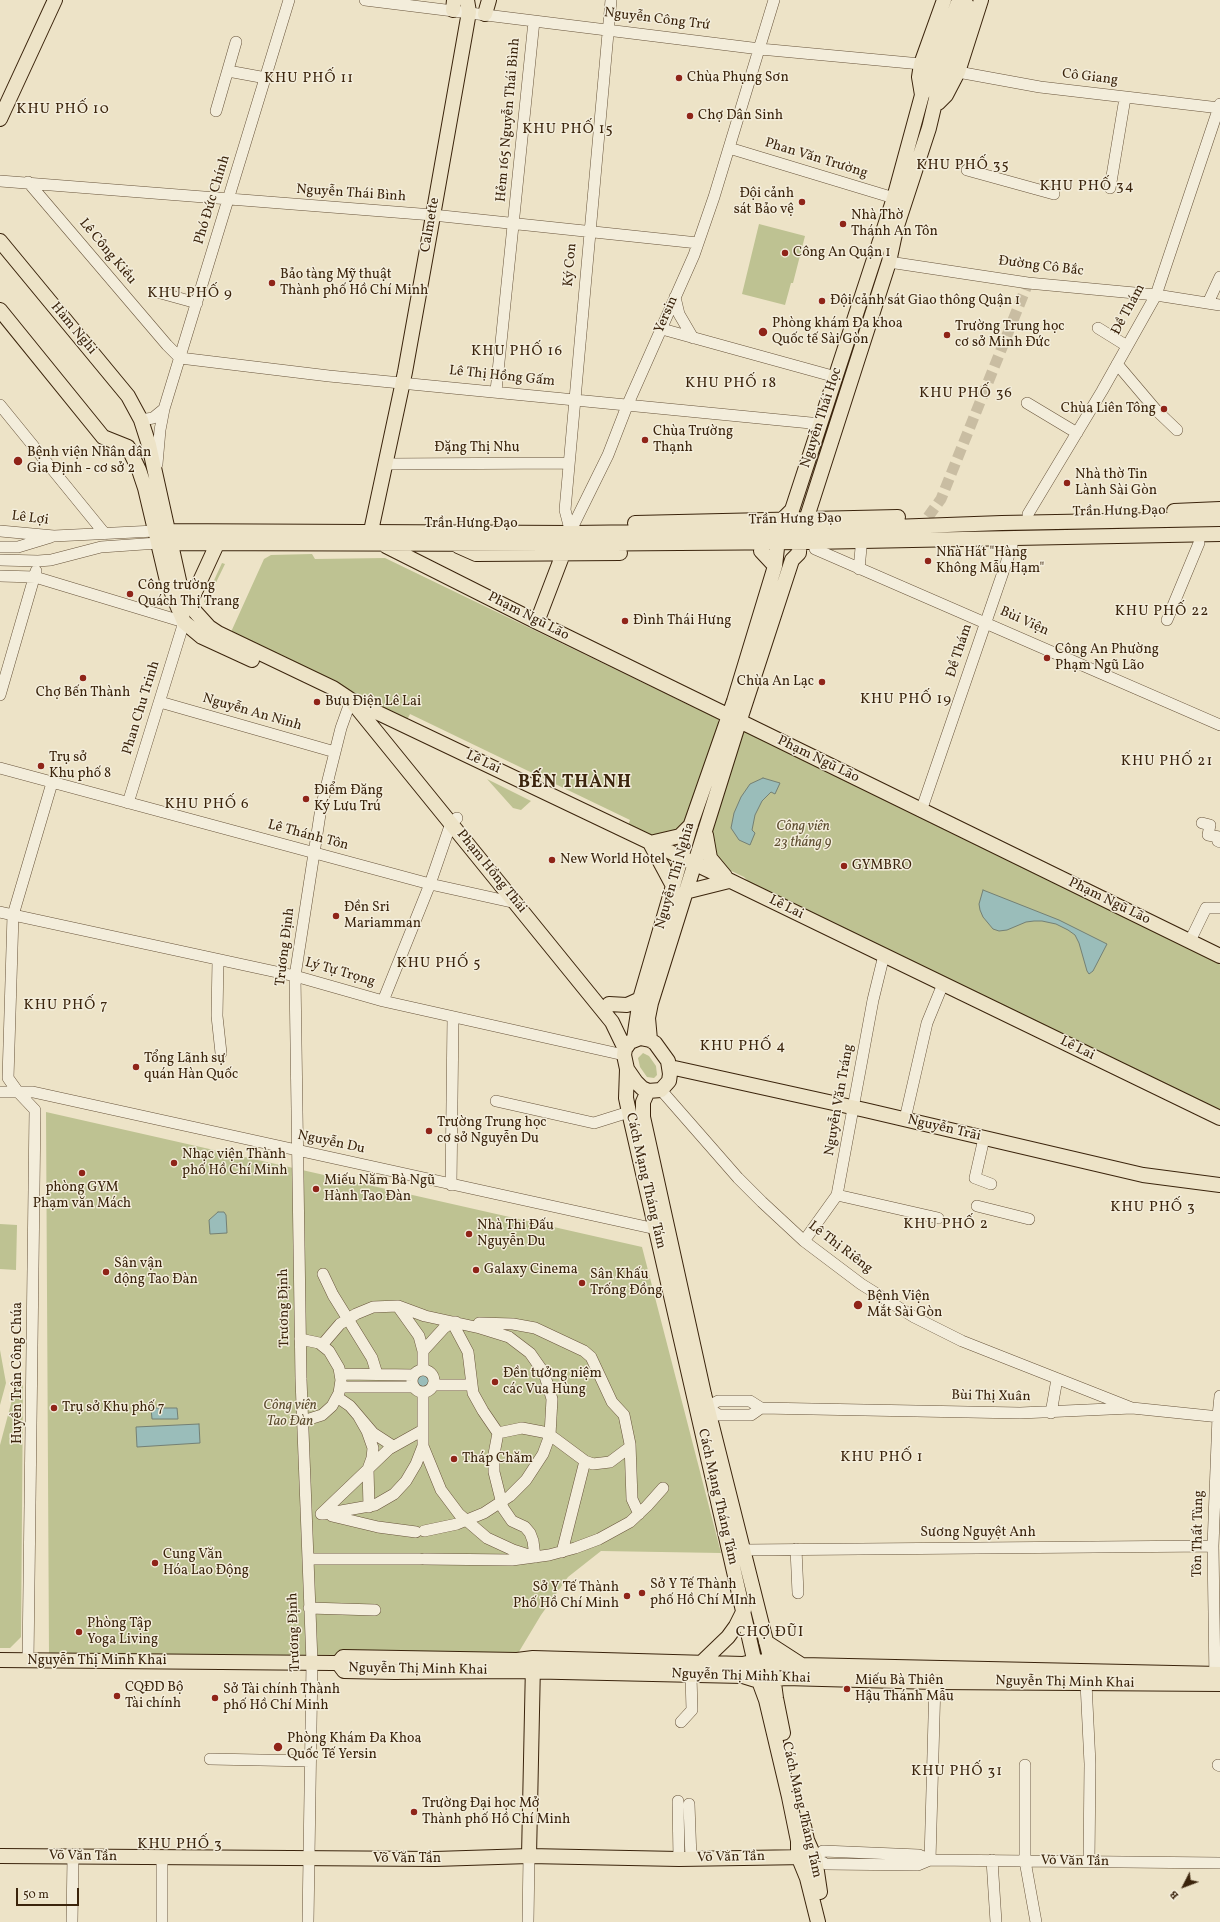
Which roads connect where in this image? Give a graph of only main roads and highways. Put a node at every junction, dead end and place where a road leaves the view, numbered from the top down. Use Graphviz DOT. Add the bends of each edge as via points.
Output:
graph roads {
  1 [pos="55,0"];
  2 [pos="944,0"];
  3 [pos="959,0"];
  4 [pos="968,0"];
  5 [pos="981,0"];
  6 [pos="470,4"];
  7 [pos="929,90"];
  8 [pos="935,106"];
  9 [pos="0,119"];
  10 [pos="0,241"];
  11 [pos="0,310"];
  12 [pos="836,377"];
  13 [pos="849,382"];
  14 [pos="1220,509"];
  15 [pos="1201,515"];
  16 [pos="1026,519"];
  17 [pos="1220,519"];
  18 [pos="371,532"];
  19 [pos="1220,534"];
  20 [pos="569,536"];
  21 [pos="735,536"];
  22 [pos="801,536"];
  23 [pos="163,537"];
  24 [pos="694,537"];
  25 [pos="622,538"];
  26 [pos="1199,538"];
  27 [pos="222,539"];
  28 [pos="778,542"];
  29 [pos="1014,542"];
  30 [pos="1220,542"];
  31 [pos="382,544"];
  32 [pos="423,544"];
  33 [pos="861,545"];
  34 [pos="418,562"];
  35 [pos="189,605"];
  36 [pos="537,622"];
  37 [pos="350,700"];
  38 [pos="367,708"];
  39 [pos="734,719"];
  40 [pos="454,821"];
  41 [pos="691,824"];
  42 [pos="705,831"];
  43 [pos="650,843"];
  44 [pos="682,857"];
  45 [pos="694,864"];
  46 [pos="729,881"];
  47 [pos="679,889"];
  48 [pos="1220,956"];
  49 [pos="640,999"];
  50 [pos="609,1004"];
  51 [pos="650,1040"];
  52 [pos="628,1046"];
  53 [pos="670,1067"];
  54 [pos="628,1069"];
  55 [pos="655,1090"];
  56 [pos="1220,1118"];
  57 [pos="1220,1185"];
  58 [pos="702,1408"];
  59 [pos="744,1610"];
  60 [pos="766,1642"];
  61 [pos="0,1660"];
  62 [pos="755,1661"];
  63 [pos="771,1661"];
  64 [pos="701,1663"];
  65 [pos="533,1665"];
  66 [pos="802,1665"];
  67 [pos="935,1675"];
  68 [pos="1217,1679"];
  69 [pos="759,1680"];
  70 [pos="774,1680"];
  71 [pos="0,1856"];
  72 [pos="529,1856"];
  73 [pos="798,1856"];
  74 [pos="815,1858"];
  75 [pos="818,1922"];
  76 [pos="827,1922"];
  1 -- 9 [label="main road"];
  2 -- 7 [label="main road, Nguyễn Thái Học" via="921,64 919,77"];
  3 -- 7 [label="main road"];
  4 -- 7 [label="main road"];
  5 -- 8 [label="main road, Nguyễn Thái Học" via="958,72 946,95"];
  6 -- 18 [label="main road, Calmette" via="402,382"];
  7 -- 8 [label="main road, Nguyễn Thái Học"];
  7 -- 12 [label="main road, Nguyễn Thái Học"];
  8 -- 13 [label="main road, Nguyễn Thái Học" via="896,230 889,262"];
  10 -- 23 [label="main road, Hàm Nghi" via="128,396 141,420 156,470"];
  11 -- 23 [label="main road" via="104,437 128,447"];
  12 -- 13 [label="main road"];
  12 -- 28 [label="main road, Nguyễn Thái Học" via="792,510"];
  13 -- 22 [label="main road, Nguyễn Thái Học"];
  14 -- 15 [label="main road, Trần Hưng Đạo"];
  15 -- 16 [label="main road, Trần Hưng Đạo"];
  15 -- 17 [label="main road, Trần Hưng Đạo"];
  15 -- 26 [label="main road"];
  16 -- 22 [label="main road, Trần Hưng Đạo" via="871,523"];
  16 -- 29 [label="main road"];
  18 -- 20 [label="main road, Trần Hưng Đạo"];
  18 -- 27 [label="main road, Trần Hưng Đạo"];
  19 -- 26 [label="main road, Trần Hưng Đạo"];
  20 -- 25 [label="main road, Trần Hưng Đạo"];
  20 -- 25 [label="main road, Trần Hưng Đạo"];
  20 -- 32 [label="main road, Trần Hưng Đạo" via="476,554 453,544"];
  20 -- 36 [label="main road, Yersin"];
  21 -- 24 [label="main road, Trần Hưng Đạo"];
  21 -- 24 [label="main road, Trần Hưng Đạo"];
  21 -- 28 [label="main road, Trần Hưng Đạo"];
  21 -- 28 [label="main road, Trần Hưng Đạo" via="761,551"];
  22 -- 28 [label="main road, Trần Hưng Đạo"];
  22 -- 28 [label="main road, Trần Hưng Đạo"];
  22 -- 33 [label="main road, Trần Hưng Đạo"];
  22 -- 33 [label="main road, Trần Hưng Đạo" via="815,549"];
  22 -- 39 [label="main road, Nguyễn Thái Học"];
  23 -- 27 [label="main road"];
  23 -- 35 [label="main road"];
  23 -- 37 [label="main road, Lê Lai" via="167,581 184,622 202,637 330,696"];
  24 -- 25 [label="main road, Trần Hưng Đạo"];
  24 -- 25 [label="main road, Trần Hưng Đạo"];
  26 -- 29 [label="main road, Trần Hưng Đạo"];
  26 -- 30 [label="main road, Trần Hưng Đạo"];
  27 -- 31 [label="main road, Trần Hưng Đạo"];
  27 -- 35 [label="main road"];
  28 -- 39 [label="main road, Nguyễn Thái Học"];
  29 -- 33 [label="main road, Trần Hưng Đạo"];
  31 -- 32 [label="main road, Trần Hưng Đạo"];
  31 -- 34 [label="main road, Phạm Ngũ Lão"];
  32 -- 34 [label="main road"];
  34 -- 36 [label="main road, Phạm Ngũ Lão"];
  35 -- 37 [label="main road, Lê Lai" via="201,620 218,633 334,688"];
  36 -- 39 [label="main road, Phạm Ngũ Lão"];
  37 -- 38 [label="main road, Lê Lai"];
  37 -- 40 [label="main road, Phạm Hồng Thái"];
  38 -- 40 [label="main road, Phạm Hồng Thái"];
  38 -- 43 [label="main road, Lê Lai"];
  39 -- 41 [label="main road, Nguyễn Thị Nghĩa"];
  39 -- 42 [label="main road, Nguyễn Thị Nghĩa"];
  39 -- 48 [label="main road, Phạm Ngũ Lão"];
  40 -- 50 [label="main road, Phạm Hồng Thái"];
  40 -- 52 [label="main road, Phạm Hồng Thái" via="612,1022"];
  41 -- 43 [label="main road" via="680,836"];
  41 -- 44 [label="main road, Nguyễn Thị Nghĩa"];
  42 -- 45 [label="main road, Nguyễn Thị Nghĩa"];
  42 -- 46 [label="main road" via="710,858"];
  43 -- 44 [label="main road, Lê Lai"];
  43 -- 47 [label="main road"];
  44 -- 45 [label="main road, Lê Lai"];
  44 -- 47 [label="main road, Nguyễn Thị Nghĩa"];
  45 -- 46 [label="main road, Lê Lai"];
  45 -- 47 [label="main road, Nguyễn Thị Nghĩa"];
  46 -- 47 [label="main road"];
  46 -- 56 [label="main road, Lê Lai"];
  47 -- 49 [label="main road, Nguyễn Thị Nghĩa"];
  47 -- 51 [label="main road, Nguyễn Thị Nghĩa" via="648,1018"];
  49 -- 50 [label="main road" via="627,1005"];
  49 -- 52 [label="main road, Nguyễn Thị Nghĩa"];
  50 -- 52 [label="main road, Phạm Hồng Thái" via="618,1017"];
  51 -- 52 [label="main road" via="640,1038"];
  51 -- 53 [label="main road" via="660,1048"];
  52 -- 54 [label="main road"];
  53 -- 55 [label="main road" via="669,1081"];
  53 -- 57 [label="main road, Nguyễn Trãi" via="1143,1175"];
  54 -- 55 [label="main road" via="636,1082"];
  54 -- 58 [label="main road, Cách Mạng Tháng Tám" via="626,1098 629,1112"];
  55 -- 58 [label="main road, Cách Mạng Tháng Tám" via="643,1102 643,1117"];
  58 -- 59 [label="main road, Cách Mạng Tháng Tám"];
  58 -- 60 [label="main road, Cách Mạng Tháng Tám" via="743,1550"];
  59 -- 62 [label="main road, Cách Mạng Tháng Tám"];
  59 -- 64 [label="main road" via="728,1636"];
  60 -- 63 [label="main road, Cách Mạng Tháng Tám"];
  60 -- 66 [label="main road"];
  61 -- 65 [label="main road, Nguyễn Thị Minh Khai" via="338,1663 343,1657 517,1660"];
  62 -- 63 [label="main road, Nguyễn Thị Minh Khai"];
  62 -- 64 [label="main road, Nguyễn Thị Minh Khai" via="743,1664"];
  62 -- 69 [label="main road, Cách Mạng Tháng Tám"];
  63 -- 66 [label="main road, Nguyễn Thị Minh Khai"];
  63 -- 70 [label="main road, Cách Mạng Tháng Tám"];
  64 -- 65 [label="main road, Nguyễn Thị Minh Khai"];
  65 -- 69 [label="main road, Nguyễn Thị Minh Khai" via="691,1676 743,1676"];
  65 -- 72 [label="main road"];
  66 -- 67 [label="main road, Nguyễn Thị Minh Khai"];
  67 -- 68 [label="main road, Nguyễn Thị Minh Khai"];
  67 -- 68 [label="main road, Nguyễn Thị Minh Khai" via="1086,1683"];
  67 -- 70 [label="main road, Nguyễn Thị Minh Khai"];
  69 -- 70 [label="main road, Nguyễn Thị Minh Khai"];
  69 -- 73 [label="main road, Cách Mạng Tháng Tám" via="789,1797 798,1841"];
  70 -- 74 [label="main road, Cách Mạng Tháng Tám" via="806,1840"];
  71 -- 72 [label="main road, Võ Văn Tần" via="435,1859"];
  72 -- 73 [label="main road, Võ Văn Tần" via="685,1859"];
  73 -- 74 [label="main road, Võ Văn Tần"];
  73 -- 75 [label="main road, Cách Mạng Tháng Tám" via="807,1878"];
  74 -- 76 [label="main road, Cách Mạng Tháng Tám"];
}
